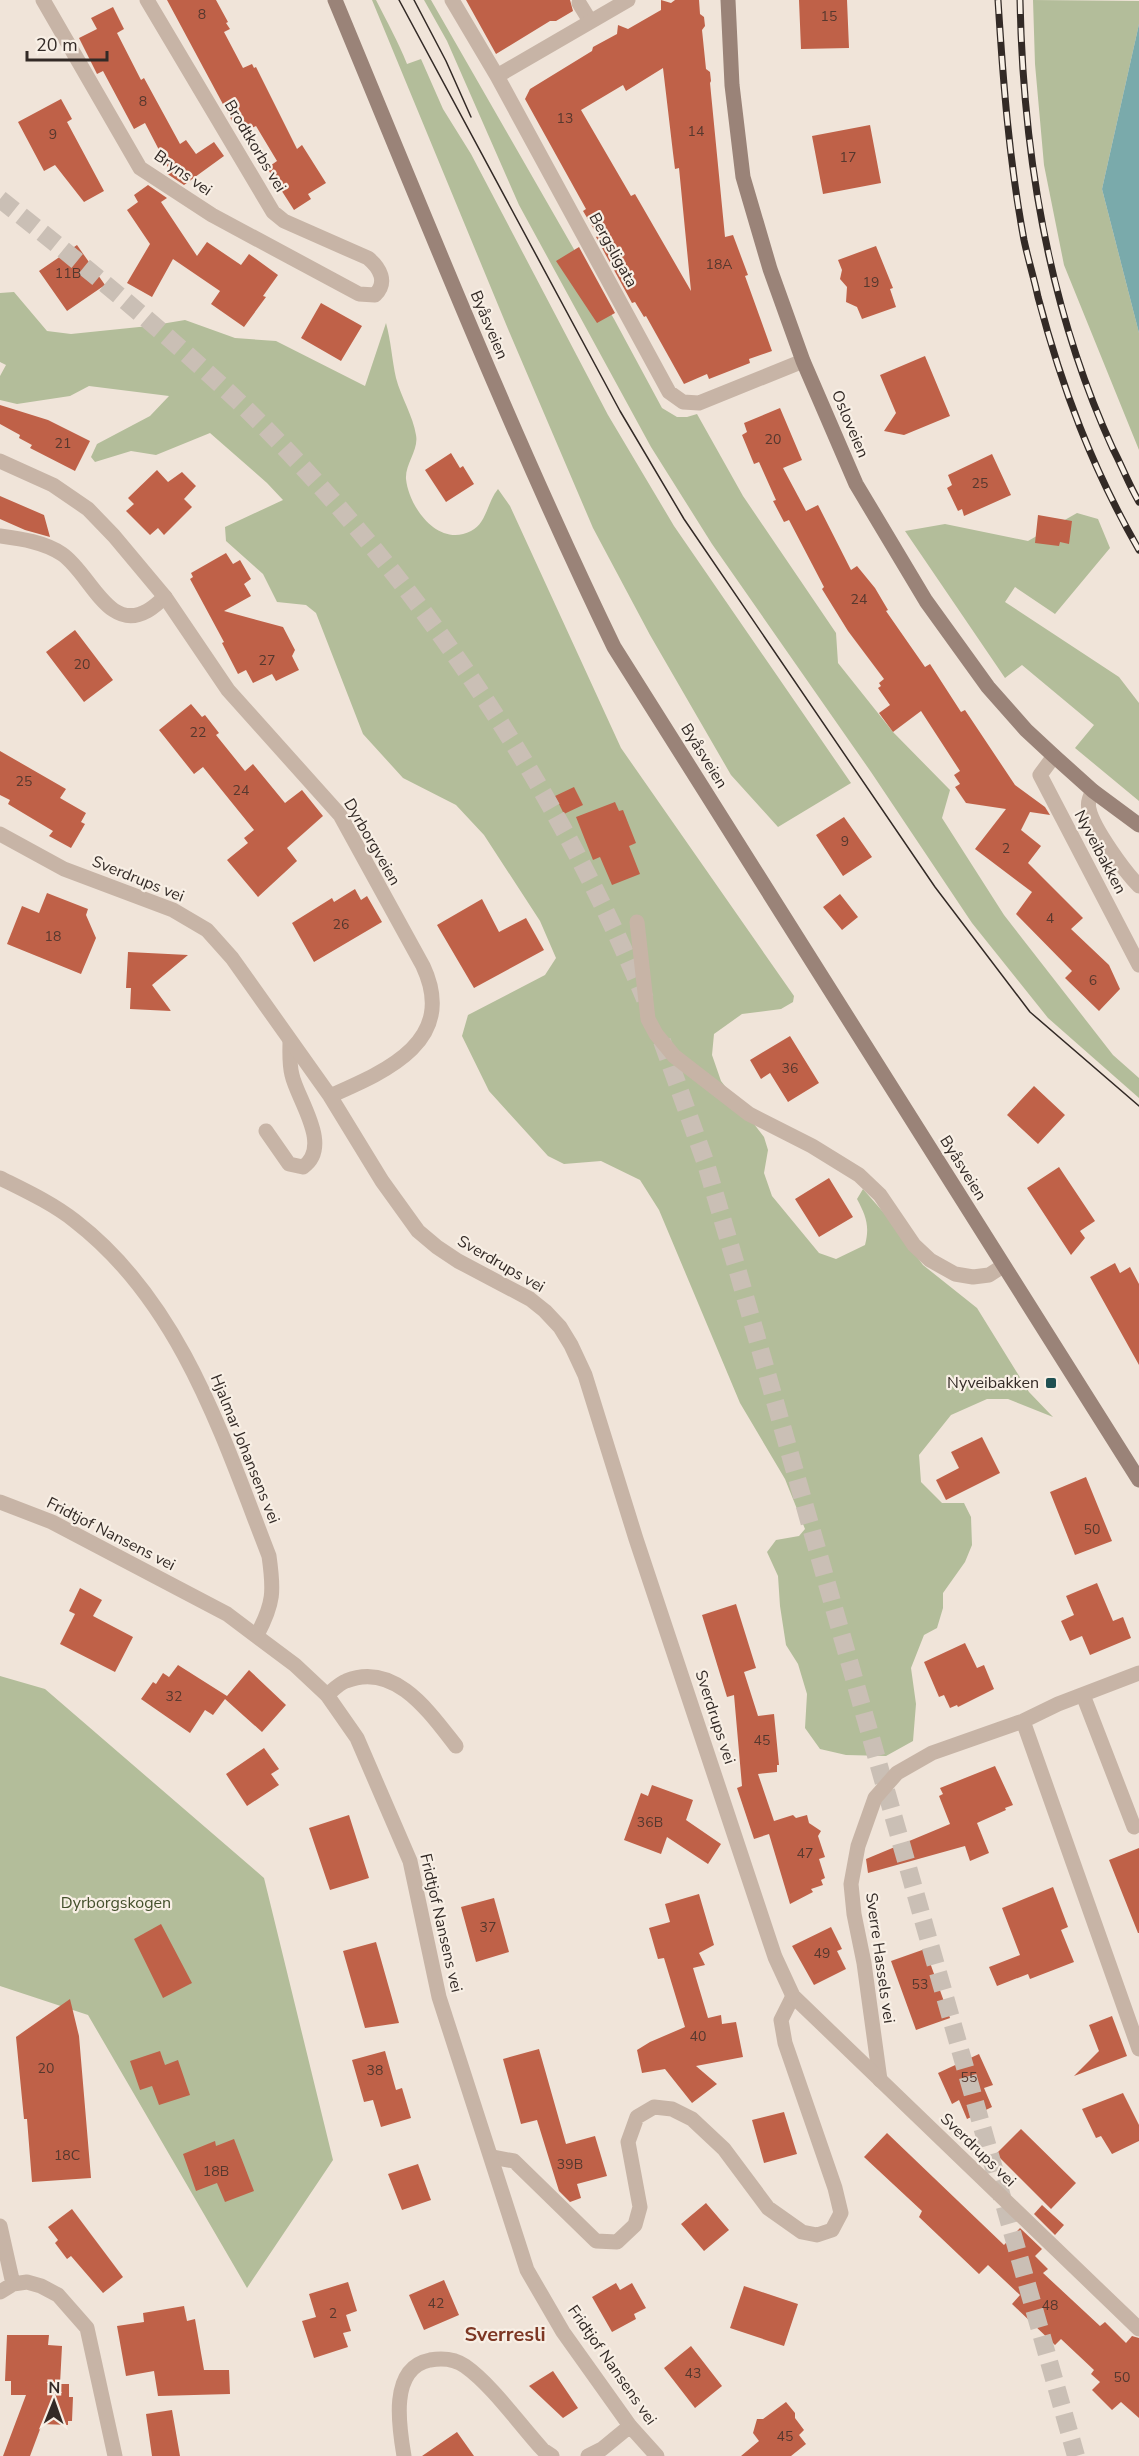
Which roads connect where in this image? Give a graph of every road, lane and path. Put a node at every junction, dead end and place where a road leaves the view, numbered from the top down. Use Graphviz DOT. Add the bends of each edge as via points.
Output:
graph roads {
  1 [pos="43,0"];
  2 [pos="147,0"];
  3 [pos="335,0"];
  4 [pos="452,0"];
  5 [pos="628,0"];
  6 [pos="728,0"];
  7 [pos="579,3"];
  8 [pos="590,21"];
  9 [pos="497,76"];
  10 [pos="375,295"];
  11 [pos="803,361"];
  12 [pos="0,461"];
  13 [pos="0,536"];
  14 [pos="165,597"];
  15 [pos="1054,756"];
  16 [pos="1093,791"];
  17 [pos="1139,825"];
  18 [pos="0,834"];
  19 [pos="1139,886"];
  20 [pos="637,922"];
  21 [pos="1139,965"];
  22 [pos="290,1041"];
  23 [pos="330,1096"];
  24 [pos="266,1131"];
  25 [pos="0,1178"];
  26 [pos="1003,1266"];
  27 [pos="1139,1480"];
  28 [pos="0,1502"];
  29 [pos="257,1635"];
  30 [pos="1139,1673"];
  31 [pos="327,1695"];
  32 [pos="1083,1695"];
  33 [pos="1023,1721"];
  34 [pos="456,1746"];
  35 [pos="1134,1827"];
  36 [pos="794,1996"];
  37 [pos="1139,2049"];
  38 [pos="880,2080"];
  39 [pos="492,2157"];
  40 [pos="0,2226"];
  41 [pos="13,2284"];
  42 [pos="0,2292"];
  43 [pos="1139,2329"];
  44 [pos="630,2426"];
  45 [pos="115,2456"];
  46 [pos="404,2456"];
  47 [pos="552,2456"];
  48 [pos="588,2456"];
  49 [pos="657,2456"];
  1 -- 10 [label="street, Bryns vei" via="140,168 212,215 359,294"];
  2 -- 10 [label="street, Brodtkorbs vei" via="273,212 378,266 380,291"];
  3 -- 26 [label="main road, Byåsveien" via="506,410 614,647"];
  4 -- 9 [label="street, Bergsligata"];
  5 -- 8 [label="street"];
  6 -- 11 [label="main road, Osloveien" via="732,85 743,177"];
  7 -- 8 [label="street"];
  8 -- 9 [label="street"];
  9 -- 11 [label="street, Bergsligata" via="669,392 683,402 699,403"];
  11 -- 15 [label="main road, Osloveien" via="856,484 926,601 988,687"];
  12 -- 14 [label="street, Dyrborgveien" via="53,485 88,509"];
  13 -- 14 [label="street" via="45,545 62,554 117,614 146,612"];
  14 -- 23 [label="street, Dyrborgveien" via="228,690 340,814 431,987 432,1007 422,1039 390,1066"];
  15 -- 16 [label="main road, Osloveien"];
  15 -- 21 [label="street, Nyveibakken" via="1041,776"];
  16 -- 17 [label="main road, Osloveien"];
  16 -- 19 [label="street" via="1089,809 1097,826 1126,874"];
  18 -- 22 [label="street, Sverdrups vei" via="64,869 173,910 207,930 232,958"];
  20 -- 26 [label="street" via="648,1019 674,1056 749,1114 860,1175 930,1260 955,1274 973,1277 989,1275"];
  22 -- 23 [label="street, Sverdrups vei"];
  22 -- 24 [label="street" via="291,1075 313,1131 314,1154 303,1167 289,1164"];
  23 -- 36 [label="street, Sverdrups vei" via="382,1181 427,1239 458,1261 530,1299 561,1327 571,1345 585,1375 775,1957"];
  25 -- 29 [label="street, Hjalmar Johansens vei" via="56,1208 118,1259 153,1301 191,1368 207,1397 269,1556 273,1582 269,1612"];
  26 -- 27 [label="main road, Byåsveien"];
  28 -- 29 [label="street, Fridtjof Nansens vei" via="52,1522 227,1614"];
  29 -- 31 [label="street, Fridtjof Nansens vei"];
  30 -- 32 [label="street, Sverre Hassels vei"];
  31 -- 34 [label="street" via="345,1681 364,1677 392,1681 418,1699"];
  31 -- 39 [label="street, Fridtjof Nansens vei" via="357,1738 410,1861 439,1997"];
  32 -- 33 [label="street, Sverre Hassels vei"];
  32 -- 35 [label="street"];
  33 -- 37 [label="street"];
  33 -- 38 [label="street, Sverre Hassels vei" via="932,1753 897,1773 875,1797 858,1846 852,1884"];
  36 -- 38 [label="street, Sverdrups vei"];
  36 -- 39 [label="street" via="781,2020 785,2043 835,2188 841,2213 832,2229 817,2235 802,2232 768,2208 724,2149 692,2119 672,2109 654,2107 637,2117 628,2142 640,2207 635,2225 617,2242 596,2241 514,2161"];
  38 -- 43 [label="street, Sverdrups vei"];
  39 -- 44 [label="street, Fridtjof Nansens vei" via="527,2270 563,2332"];
  40 -- 41 [label="street"];
  41 -- 42 [label="street"];
  41 -- 45 [label="street" via="27,2282 58,2295 87,2328"];
  44 -- 48 [label="street"];
  44 -- 49 [label="street, Fridtjof Nansens vei"];
  46 -- 47 [label="street" via="400,2395 405,2379 414,2367 438,2359 464,2365 479,2377"];
}
